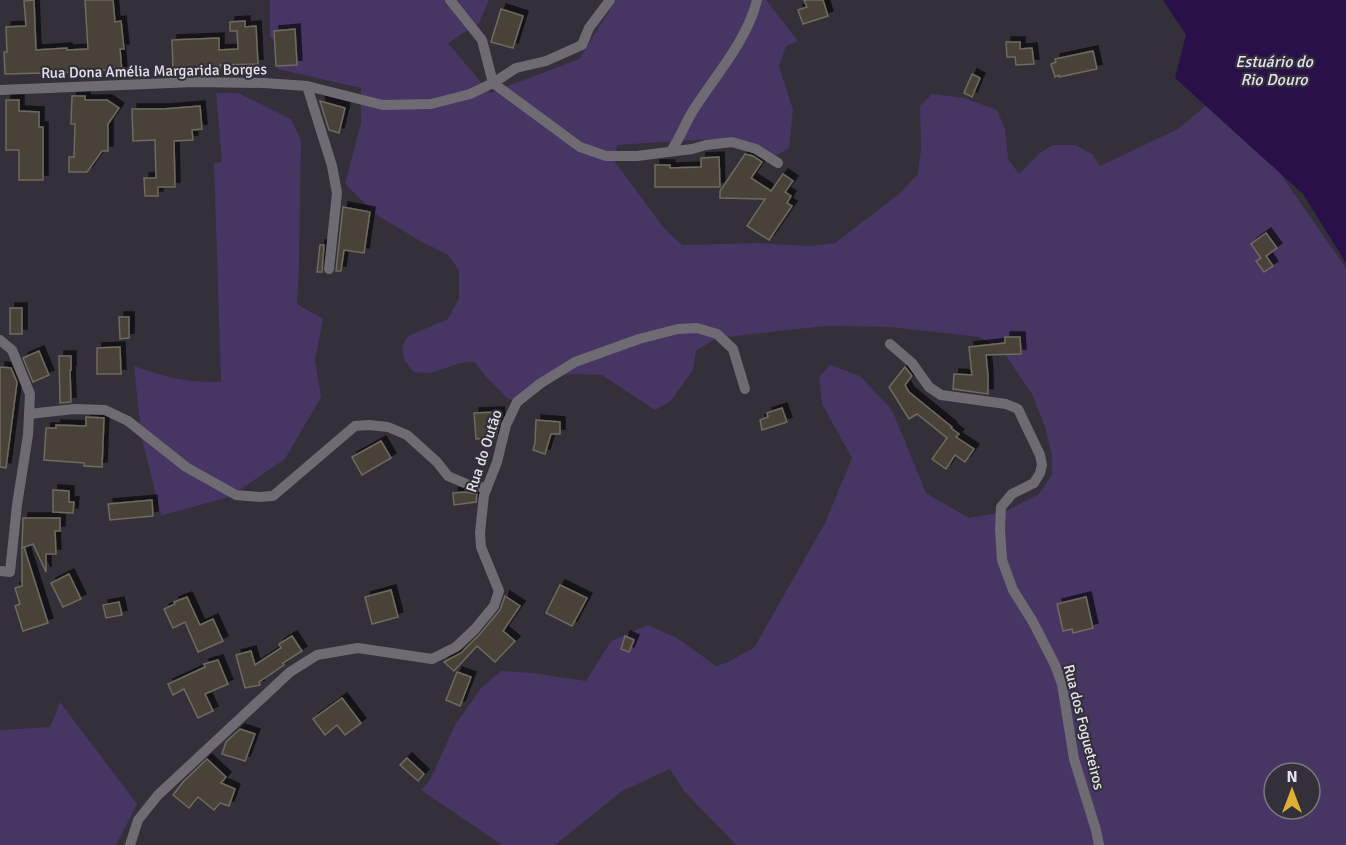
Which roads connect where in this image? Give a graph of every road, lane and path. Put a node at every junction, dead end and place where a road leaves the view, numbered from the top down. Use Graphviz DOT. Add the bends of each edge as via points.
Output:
graph roads {
  1 [pos="450,0"];
  2 [pos="610,0"];
  3 [pos="757,0"];
  4 [pos="493,83"];
  5 [pos="307,86"];
  6 [pos="0,90"];
  7 [pos="671,151"];
  8 [pos="778,163"];
  9 [pos="329,268"];
  10 [pos="0,340"];
  11 [pos="890,344"];
  12 [pos="745,389"];
  13 [pos="29,414"];
  14 [pos="487,488"];
  15 [pos="5,571"];
  16 [pos="130,845"];
  17 [pos="1099,845"];
  1 -- 4 [label="street" via="482,40"];
  2 -- 4 [label="street, Rua Dona Amélia Margarida Borges" via="589,28 582,45 546,61 516,68"];
  3 -- 7 [label="street" via="741,40"];
  4 -- 5 [label="street, Rua Dona Amélia Margarida Borges" via="470,94 431,104 383,105"];
  4 -- 7 [label="street" via="580,147 606,156"];
  5 -- 6 [label="street, Rua Dona Amélia Margarida Borges" via="195,82"];
  5 -- 9 [label="street" via="337,193"];
  7 -- 8 [label="street" via="732,142 756,149"];
  10 -- 13 [label="street" via="12,350 30,394"];
  11 -- 17 [label="street, Rua dos Fogueteiros" via="912,363 928,387 941,395 1018,409 1040,455 1041,473 1034,483 1012,494 1000,507 1002,561 1062,684 1074,759"];
  12 -- 14 [label="street, Rua do Outão" via="733,349 717,334 697,328 639,339 575,362 517,402"];
  13 -- 14 [label="street" via="105,410 128,421 186,467 236,495 273,495 355,426 369,425 407,435 448,476"];
  13 -- 15 [label="street"];
  14 -- 16 [label="street, Rua do Outão" via="481,547 499,591 494,606 475,629 456,646 432,658 358,648 317,655 290,672 158,795 138,820"];
}
